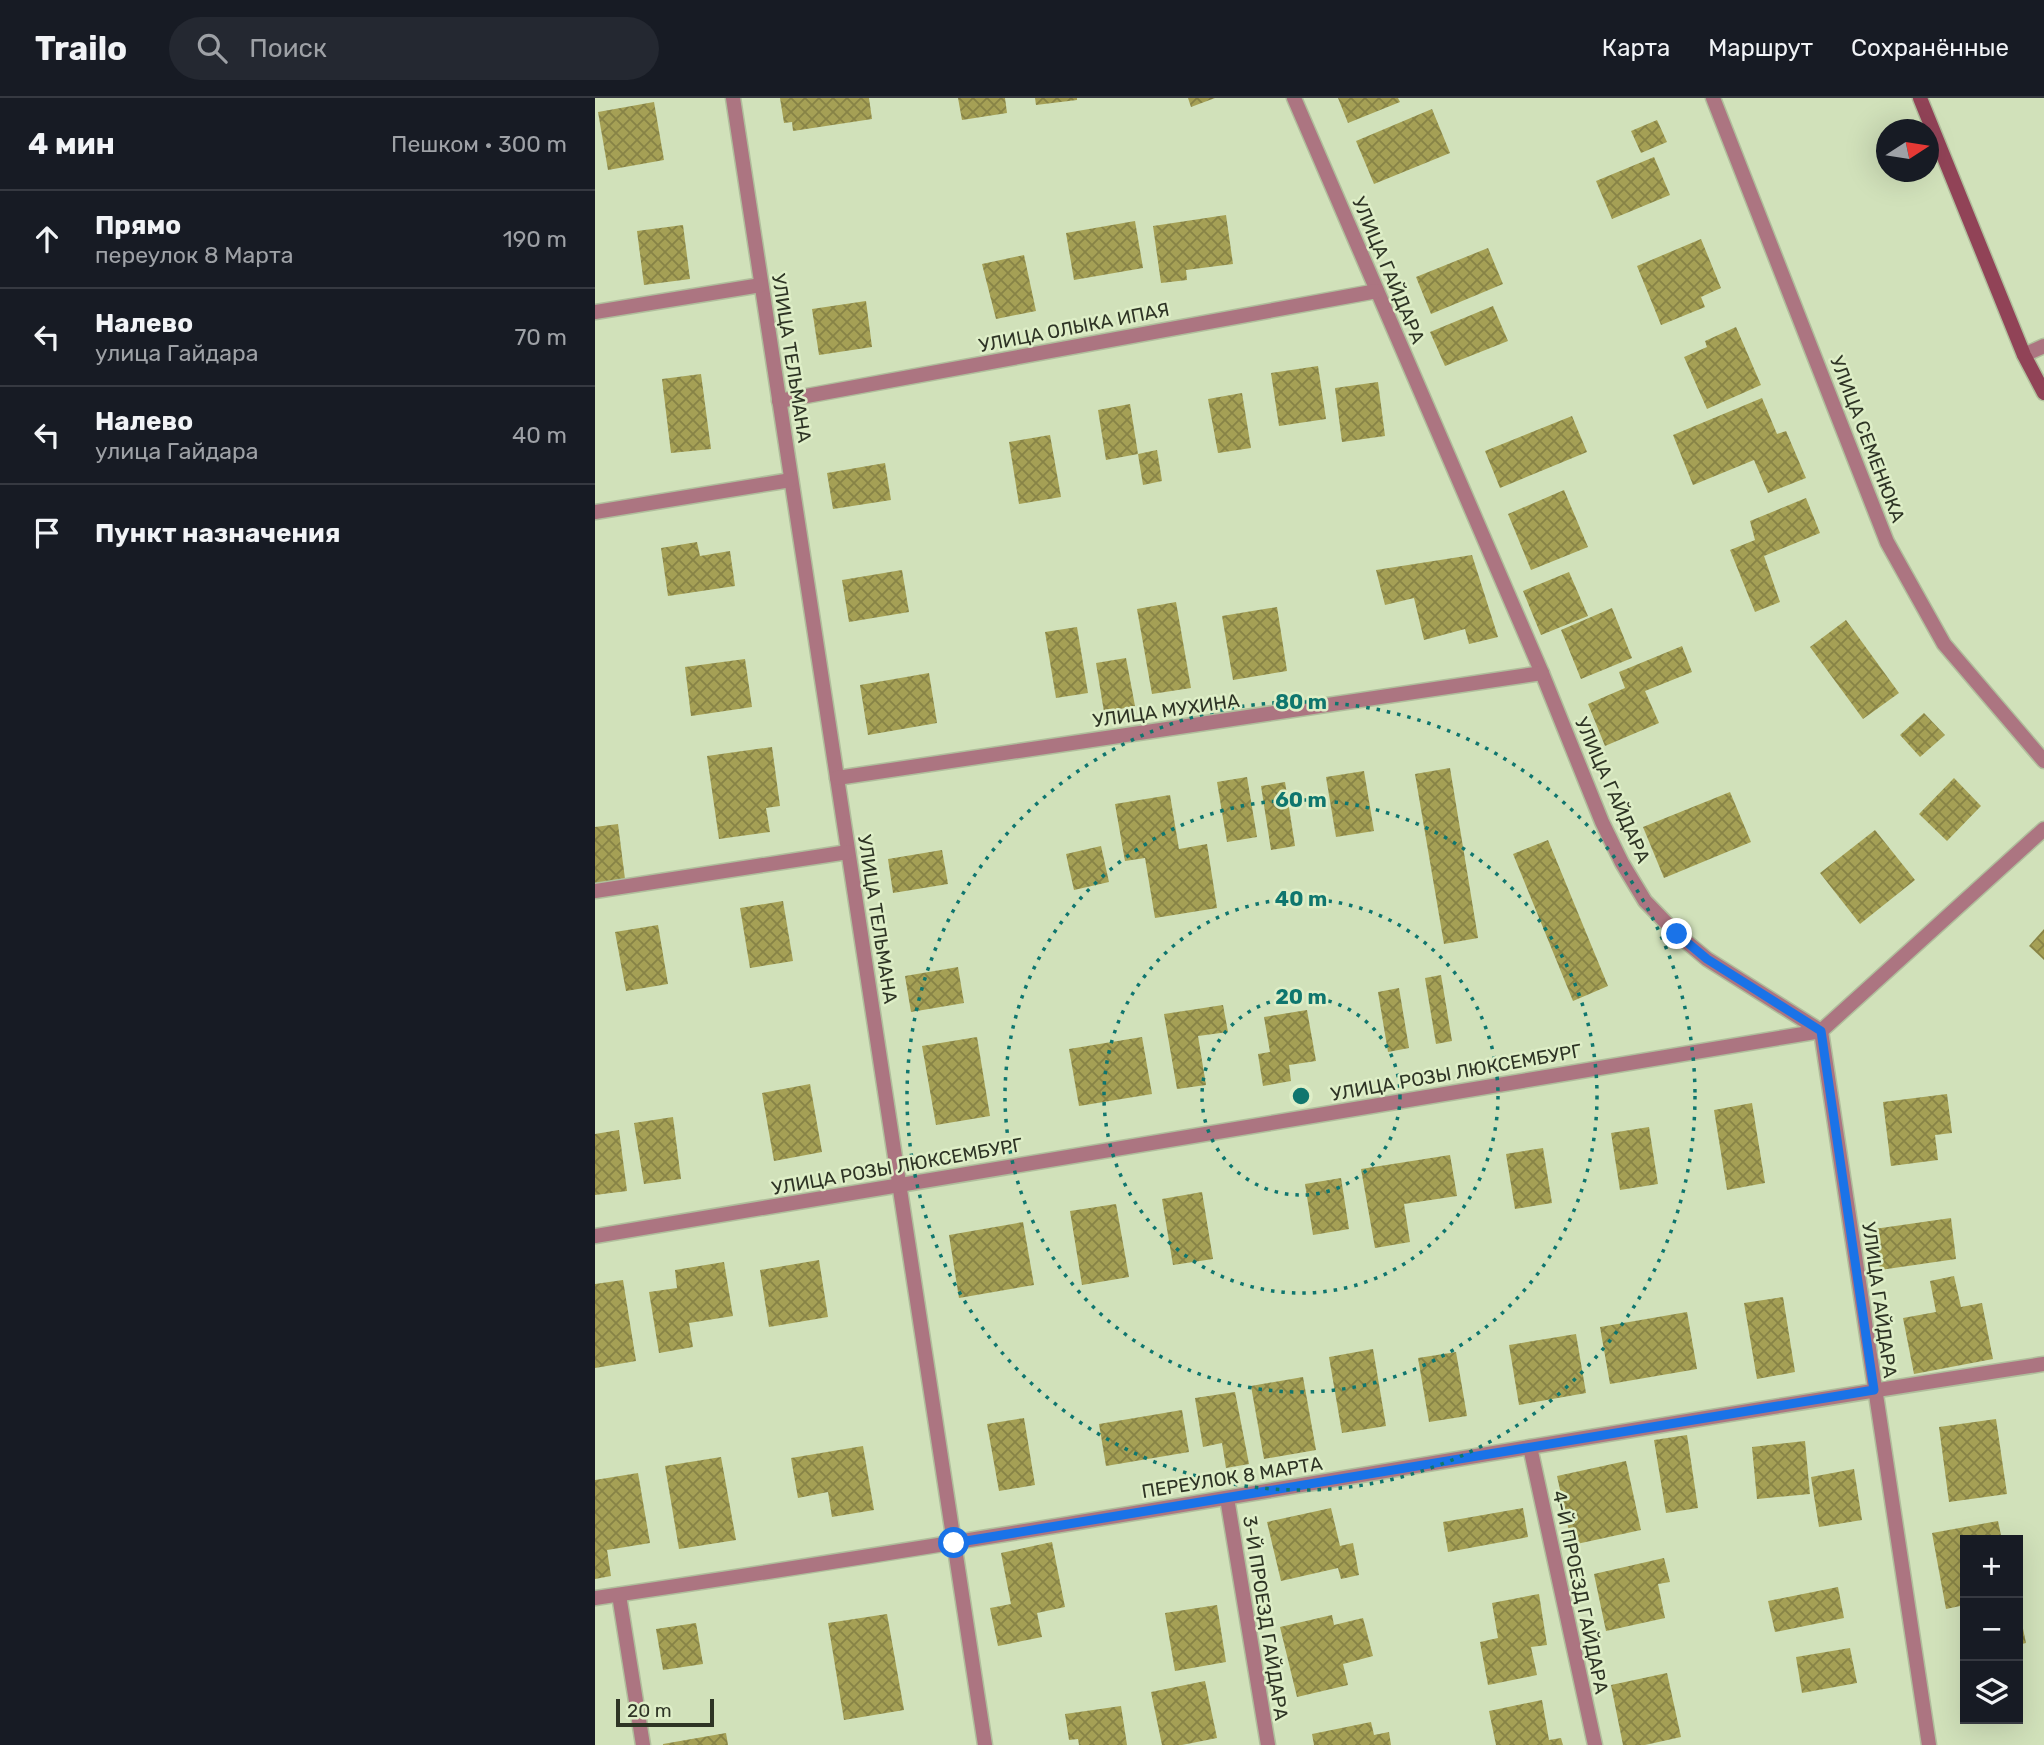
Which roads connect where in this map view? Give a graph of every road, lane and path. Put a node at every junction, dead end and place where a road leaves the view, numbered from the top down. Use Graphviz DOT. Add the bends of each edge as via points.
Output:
graph roads {
  1 [pos="733,98"];
  2 [pos="1294,98"];
  3 [pos="1713,98"];
  4 [pos="1920,98"];
  5 [pos="761,285"];
  6 [pos="1377,290"];
  7 [pos="595,312"];
  8 [pos="2044,346"];
  9 [pos="2024,355"];
  10 [pos="2044,393"];
  11 [pos="779,401"];
  12 [pos="791,480"];
  13 [pos="595,512"];
  14 [pos="1542,673"];
  15 [pos="2044,761"];
  16 [pos="837,778"];
  17 [pos="2044,829"];
  18 [pos="848,852"];
  19 [pos="595,891"];
  20 [pos="1821,1031"];
  21 [pos="899,1185"];
  22 [pos="595,1236"];
  23 [pos="2044,1364"];
  24 [pos="1874,1390"];
  25 [pos="1530,1447"];
  26 [pos="1227,1498"];
  27 [pos="954,1543"];
  28 [pos="619,1595"];
  29 [pos="595,1598"];
  30 [pos="643,1745"];
  31 [pos="985,1745"];
  32 [pos="1268,1745"];
  33 [pos="1595,1745"];
  34 [pos="1929,1745"];
  1 -- 5 [label="street, УЛИЦА ТЕЛЬМАНА"];
  2 -- 6 [label="street, УЛИЦА ГАЙДАРА"];
  3 -- 15 [label="street, УЛИЦА СЕМЕНЮКА" via="1887,541 1944,644"];
  4 -- 9 [label="main road"];
  5 -- 7 [label="street"];
  5 -- 11 [label="street, УЛИЦА ТЕЛЬМАНА"];
  6 -- 11 [label="street, УЛИЦА ОЛЫКА ИПАЯ"];
  6 -- 14 [label="street, УЛИЦА ГАЙДАРА"];
  8 -- 9 [label="street"];
  9 -- 10 [label="main road"];
  11 -- 12 [label="street, УЛИЦА ТЕЛЬМАНА"];
  12 -- 13 [label="street"];
  12 -- 16 [label="street, УЛИЦА ТЕЛЬМАНА"];
  14 -- 16 [label="street, УЛИЦА МУХИНА"];
  14 -- 20 [label="street, УЛИЦА ГАЙДАРА" via="1602,822 1645,901 1707,959"];
  16 -- 18 [label="street, УЛИЦА ТЕЛЬМАНА"];
  17 -- 20 [label="street"];
  18 -- 19 [label="street"];
  18 -- 21 [label="street, УЛИЦА ТЕЛЬМАНА"];
  20 -- 21 [label="street, УЛИЦА РОЗЫ ЛЮКСЕМБУРГ"];
  20 -- 24 [label="street, УЛИЦА ГАЙДАРА"];
  21 -- 22 [label="street, УЛИЦА РОЗЫ ЛЮКСЕМБУРГ"];
  21 -- 27 [label="street, УЛИЦА ТЕЛЬМАНА"];
  23 -- 24 [label="street, ПЕРЕУЛОК 8 МАРТА"];
  24 -- 25 [label="street, ПЕРЕУЛОК 8 МАРТА"];
  24 -- 34 [label="street, УЛИЦА ГАЙДАРА"];
  25 -- 26 [label="street, ПЕРЕУЛОК 8 МАРТА"];
  25 -- 33 [label="street, 4-Й ПРОЕЗД ГАЙДАРА"];
  26 -- 27 [label="street, ПЕРЕУЛОК 8 МАРТА"];
  26 -- 32 [label="street, 3-Й ПРОЕЗД ГАЙДАРА"];
  27 -- 28 [label="street, ПЕРЕУЛОК 8 МАРТА"];
  27 -- 31 [label="street, УЛИЦА ТЕЛЬМАНА"];
  28 -- 29 [label="street, ПЕРЕУЛОК 8 МАРТА"];
  28 -- 30 [label="street"];
}
